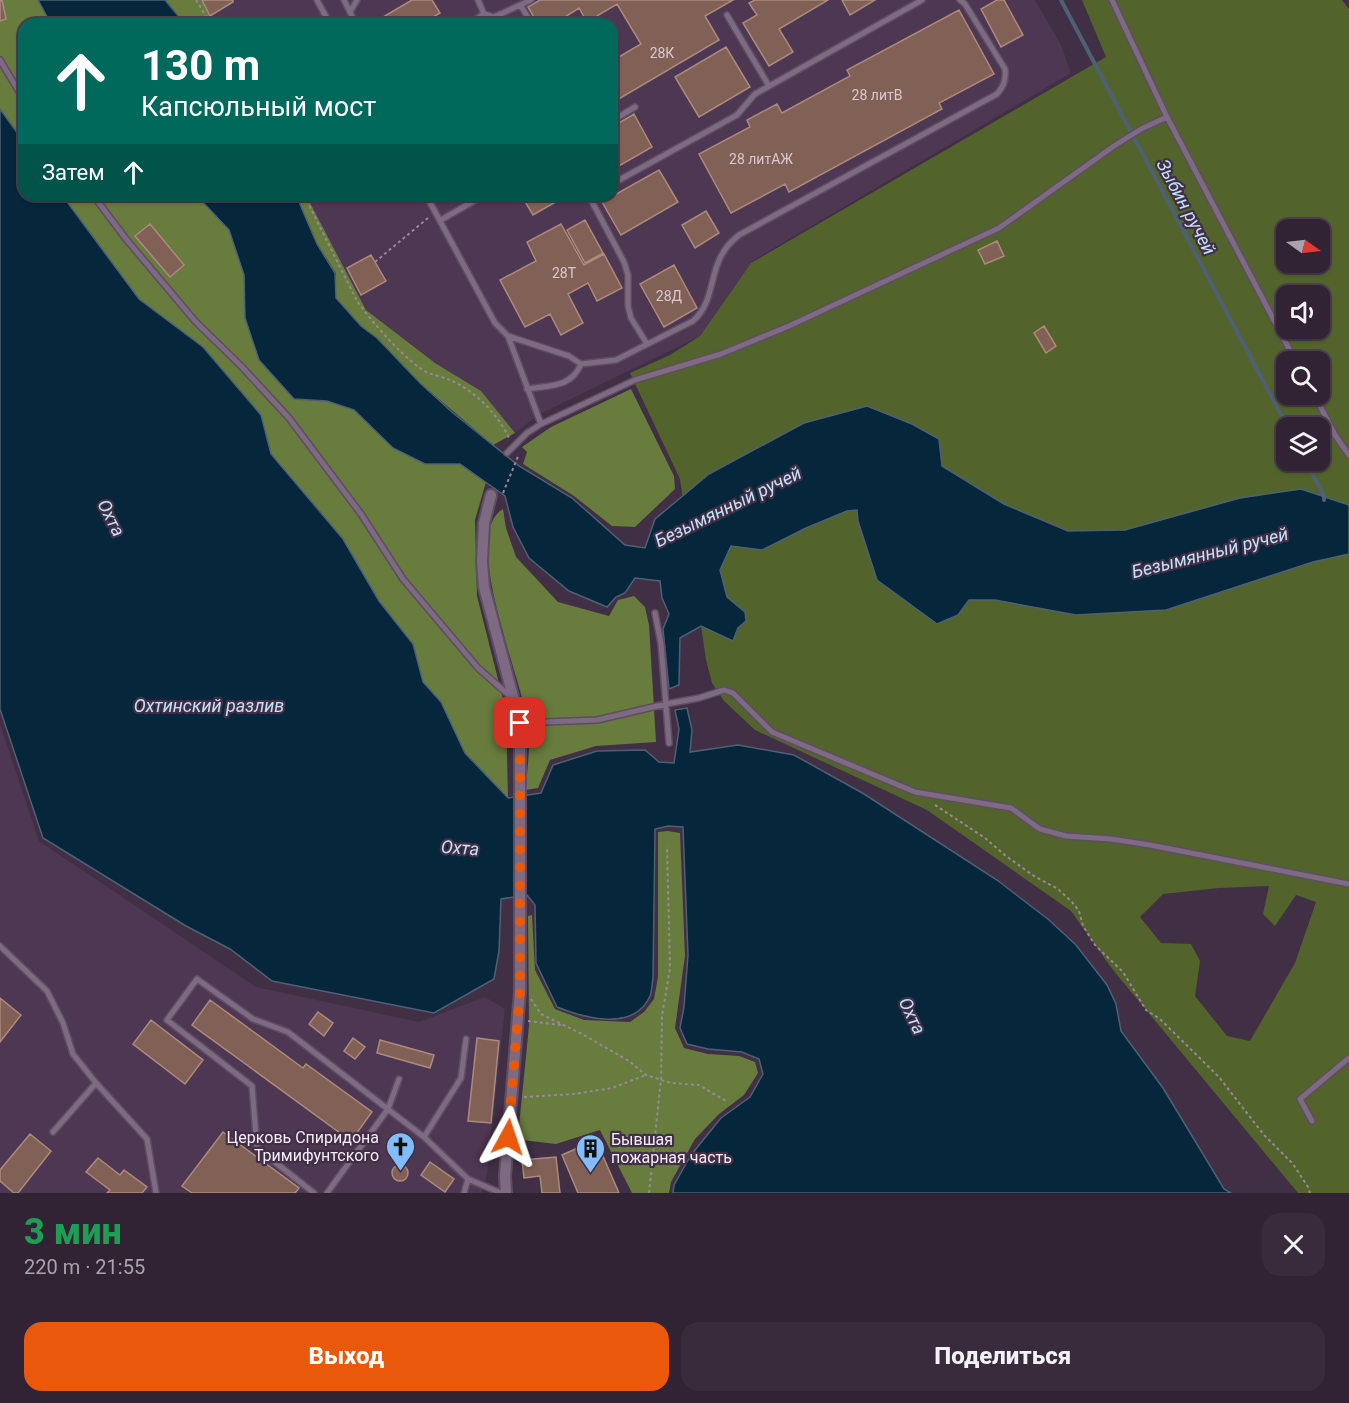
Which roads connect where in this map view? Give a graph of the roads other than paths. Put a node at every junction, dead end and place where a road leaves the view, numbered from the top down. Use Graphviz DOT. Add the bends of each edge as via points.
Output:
graph roads {
  1 [pos="317,0"];
  2 [pos="344,0"];
  3 [pos="357,0"];
  4 [pos="478,0"];
  5 [pos="531,0"];
  6 [pos="922,0"];
  7 [pos="960,0"];
  8 [pos="1112,0"];
  9 [pos="521,6"];
  10 [pos="350,12"];
  11 [pos="484,14"];
  12 [pos="727,15"];
  13 [pos="327,18"];
  14 [pos="353,18"];
  15 [pos="478,18"];
  16 [pos="528,18"];
  17 [pos="0,60"];
  18 [pos="769,86"];
  19 [pos="18,90"];
  20 [pos="635,108"];
  21 [pos="1167,117"];
  22 [pos="618,118"];
  23 [pos="618,181"];
  24 [pos="98,201"];
  25 [pos="430,201"];
  26 [pos="474,201"];
  27 [pos="592,201"];
  28 [pos="441,220"];
  29 [pos="508,336"];
  30 [pos="647,344"];
  31 [pos="1290,351"];
  32 [pos="580,363"];
  33 [pos="527,389"];
  34 [pos="1320,405"];
  35 [pos="541,424"];
  36 [pos="507,453"];
  37 [pos="1349,455"];
  38 [pos="497,495"];
  39 [pos="655,613"];
  40 [pos="515,700"];
  41 [pos="666,704"];
  42 [pos="520,723"];
  43 [pos="669,743"];
  44 [pos="1349,884"];
  45 [pos="1,949"];
  46 [pos="466,1039"];
  47 [pos="1349,1058"];
  48 [pos="399,1079"];
  49 [pos="96,1083"];
  50 [pos="388,1109"];
  51 [pos="1312,1121"];
  52 [pos="53,1132"];
  53 [pos="424,1137"];
  54 [pos="468,1179"];
  55 [pos="156,1193"];
  56 [pos="314,1193"];
  57 [pos="327,1193"];
  58 [pos="464,1193"];
  59 [pos="503,1193"];
  1 -- 13 [label="lane"];
  2 -- 10 [label="lane"];
  3 -- 10 [label="lane"];
  4 -- 11 [label="lane"];
  5 -- 9 [label="lane"];
  6 -- 18 [label="lane"];
  7 -- 30 [label="lane" via="1005,69 1006,78 997,94 739,235 718,259 701,314"];
  8 -- 21 [label="lane"];
  9 -- 11 [label="lane" via="494,17"];
  9 -- 16 [label="lane"];
  10 -- 14 [label="lane"];
  11 -- 15 [label="lane"];
  12 -- 18 [label="lane"];
  17 -- 19 [label="lane"];
  18 -- 23 [label="lane" via="755,94 737,115"];
  20 -- 22 [label="lane"];
  21 -- 31 [label="lane"];
  21 -- 35 [label="lane" via="1114,146 999,228 789,326 731,350 635,380"];
  24 -- 40 [label="lane" via="195,321 289,418 362,514 403,579 478,668"];
  25 -- 28 [label="lane"];
  26 -- 28 [label="lane"];
  27 -- 30 [label="lane" via="624,262 630,318"];
  28 -- 29 [label="lane" via="495,323"];
  29 -- 32 [label="lane"];
  29 -- 33 [label="lane"];
  30 -- 32 [label="lane" via="616,360"];
  32 -- 33 [label="lane" via="569,380"];
  33 -- 35 [label="lane"];
  34 -- 37 [label="lane"];
  35 -- 36 [label="lane"];
  38 -- 40 [label="street" via="484,524 484,587"];
  39 -- 41 [label="lane"];
  40 -- 42 [label="street"];
  41 -- 42 [label="lane" via="597,720"];
  41 -- 43 [label="lane"];
  41 -- 44 [label="lane" via="724,690 733,693 772,732 915,792 1011,808 1040,829 1066,836 1150,845"];
  42 -- 59 [label="street" via="519,1020"];
  45 -- 49 [label="lane" via="47,991 74,1054"];
  46 -- 53 [label="lane" via="461,1078"];
  47 -- 51 [label="lane" via="1300,1100"];
  48 -- 50 [label="lane"];
  49 -- 52 [label="lane"];
  49 -- 55 [label="lane" via="147,1139"];
  50 -- 53 [label="lane"];
  50 -- 56 [label="lane" via="288,1032 253,1019 197,979 167,1020 252,1086 257,1148"];
  50 -- 57 [label="lane"];
  53 -- 54 [label="lane"];
  54 -- 58 [label="lane"];
  54 -- 59 [label="lane"];
}
